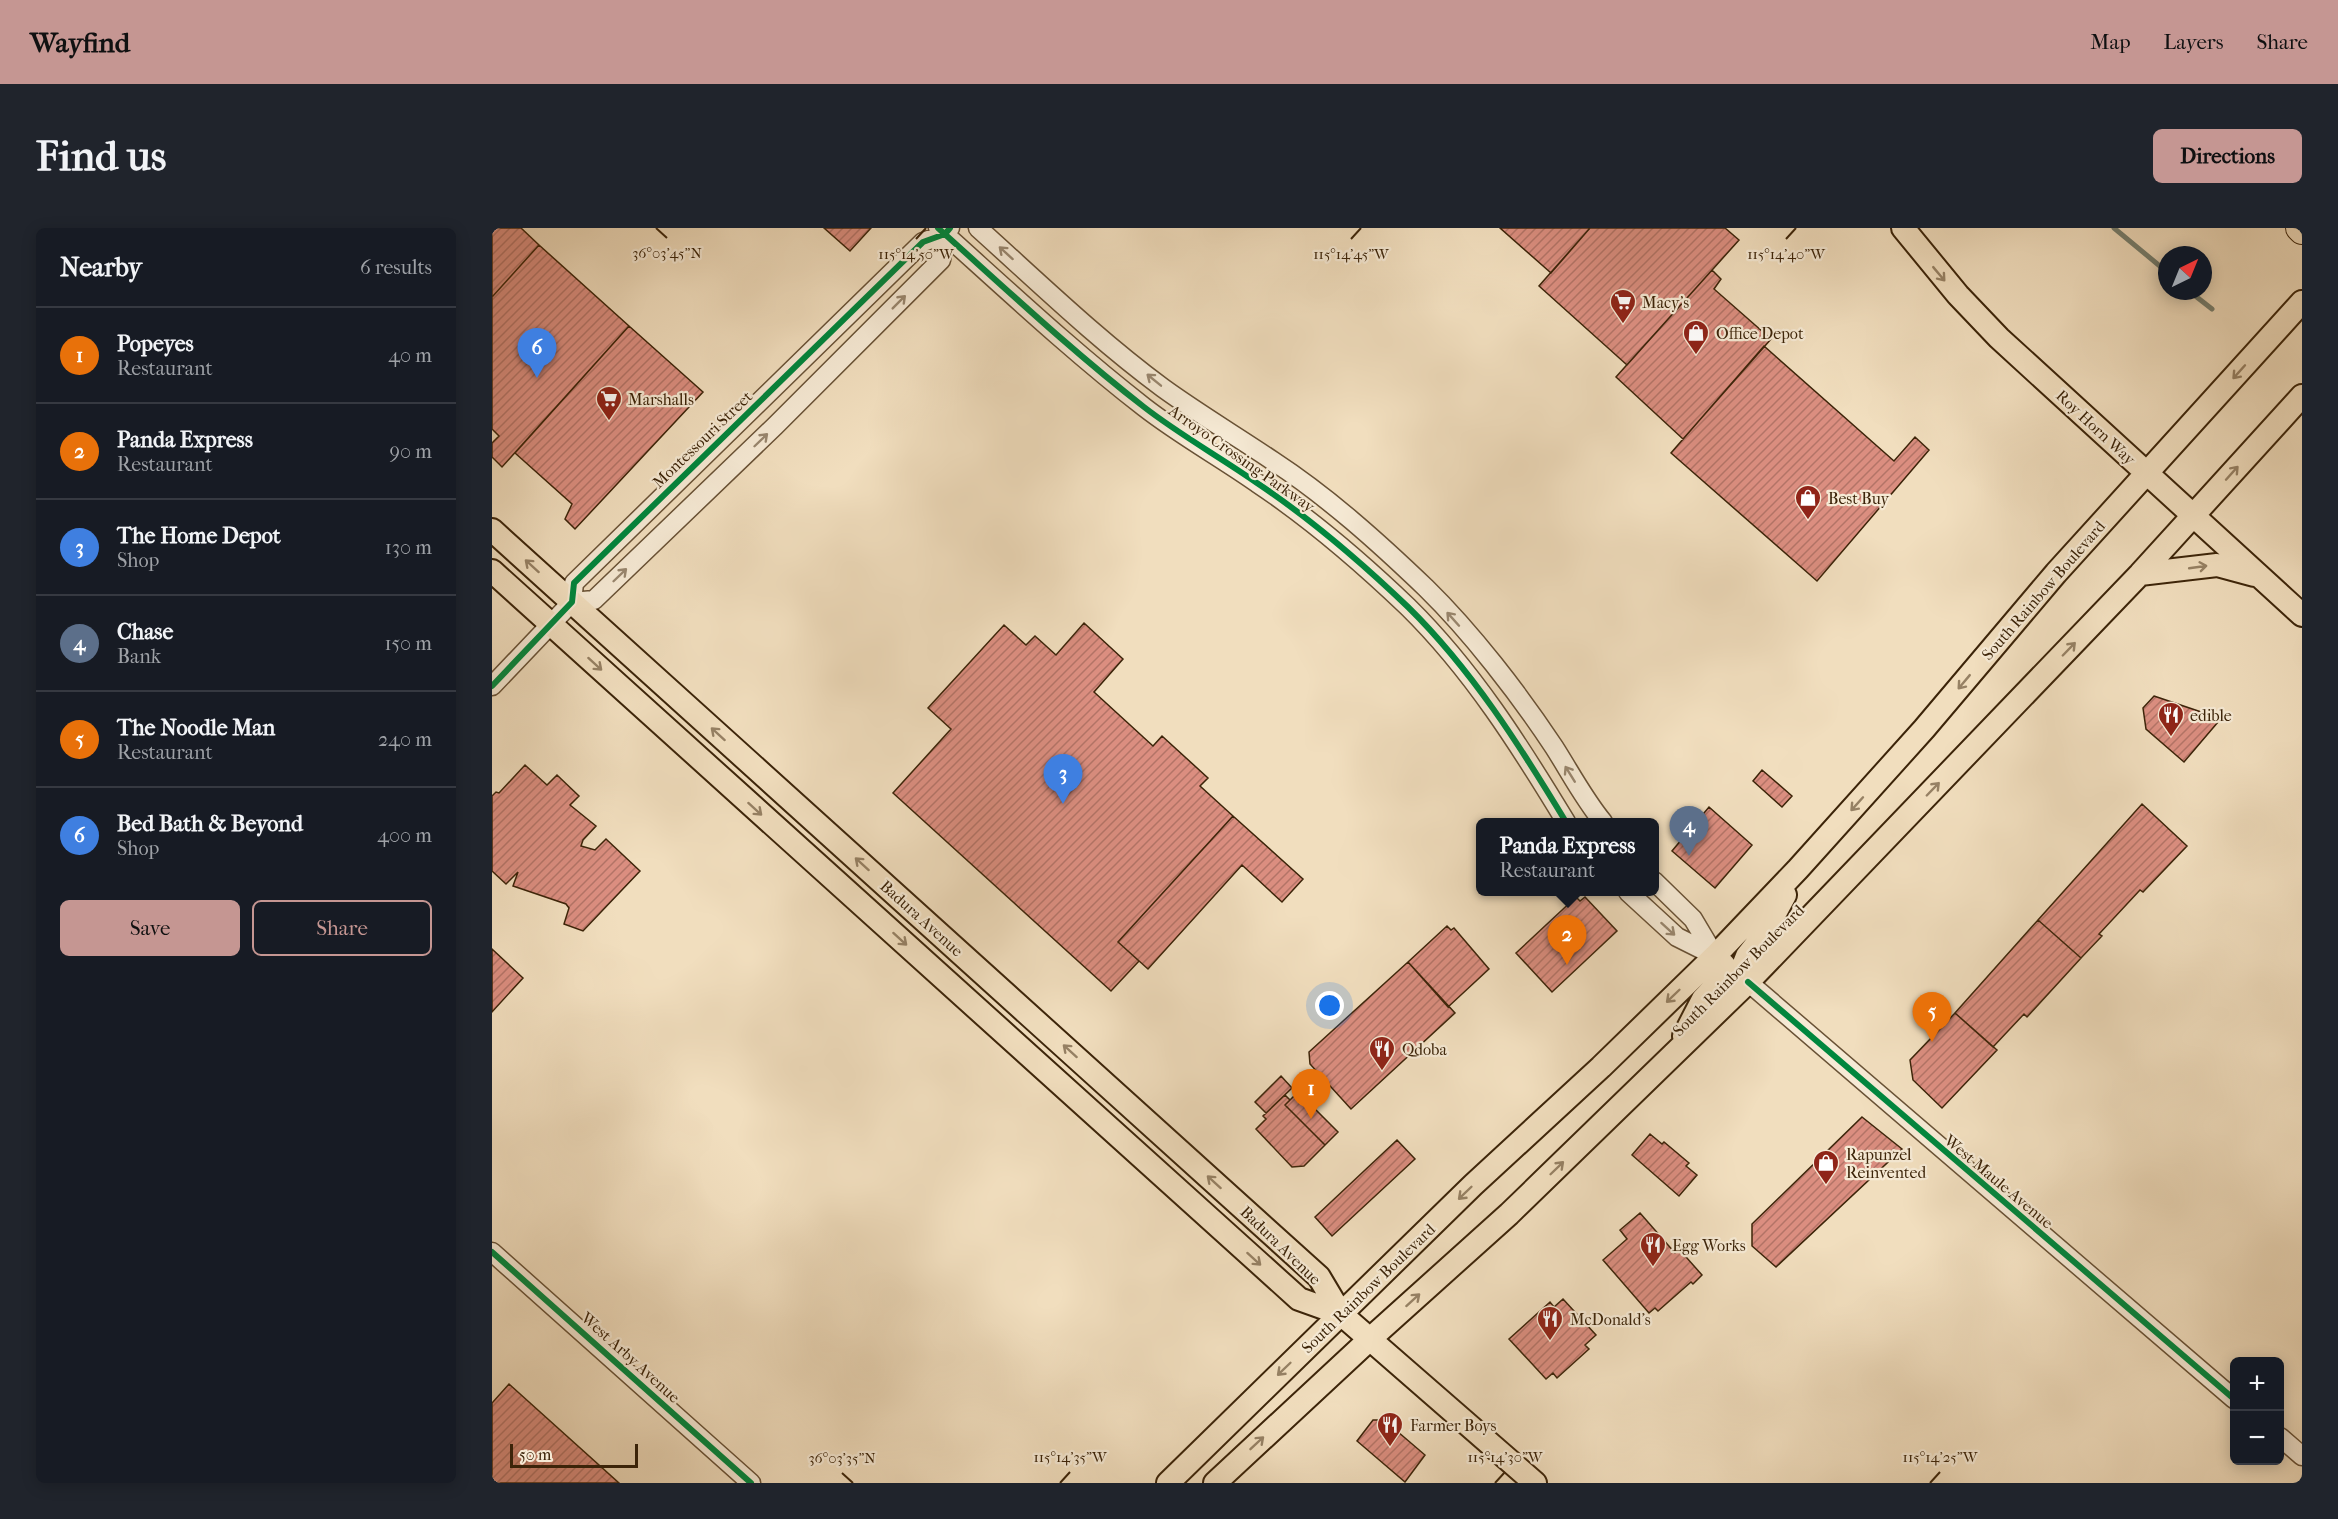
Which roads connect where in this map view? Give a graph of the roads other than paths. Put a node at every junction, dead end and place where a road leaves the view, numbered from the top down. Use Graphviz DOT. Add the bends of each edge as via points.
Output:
graph roads {
  1 [pos="978,228"];
  2 [pos="1903,228"];
  3 [pos="2299,228"];
  4 [pos="945,230"];
  5 [pos="2302,231"];
  6 [pos="2302,302"];
  7 [pos="2302,396"];
  8 [pos="2146,473"];
  9 [pos="2192,516"];
  10 [pos="492,531"];
  11 [pos="492,571"];
  12 [pos="2140,574"];
  13 [pos="2259,577"];
  14 [pos="572,602"];
  15 [pos="2302,615"];
  16 [pos="552,625"];
  17 [pos="492,686"];
  18 [pos="1564,818"];
  19 [pos="1600,818"];
  20 [pos="1798,869"];
  21 [pos="1659,886"];
  22 [pos="1633,896"];
  23 [pos="1715,956"];
  24 [pos="1748,982"];
  25 [pos="1675,1053"];
  26 [pos="1141,1116"];
  27 [pos="1120,1138"];
  28 [pos="492,1252"];
  29 [pos="1341,1314"];
  30 [pos="1370,1339"];
  31 [pos="2230,1395"];
  32 [pos="2284,1440"];
  33 [pos="2302,1456"];
  34 [pos="752,1483"];
  35 [pos="1168,1483"];
  36 [pos="1215,1483"];
  37 [pos="1535,1483"];
  19 -- 1 [label="street, Arroyo Crossing Parkway, one-way" via="1494,665 1428,590 1354,522 1274,461 1161,386"];
  2 -- 8 [label="main road, Roy Horn Way, one-way" via="1999,338"];
  3 -- 5 [label="highway"];
  4 -- 14 [label="street, Montessouri Street" via="923,242 574,583"];
  14 -- 4 [label="street, one-way" via="594,600 775,426 941,260"];
  4 -- 18 [label="street, Arroyo Crossing Parkway" via="1031,312 1137,401 1259,483 1337,542 1409,608 1474,682 1526,755"];
  6 -- 8 [label="main road, South Rainbow Boulevard, one-way"];
  9 -- 7 [label="main road, South Rainbow Boulevard, one-way"];
  8 -- 9 [label="main road, Roy Horn Way"];
  8 -- 20 [label="main road, South Rainbow Boulevard, one-way"];
  9 -- 12 [label="main road, South Rainbow Boulevard"];
  9 -- 13 [label="main road, Roy Horn Way"];
  14 -- 10 [label="main road, Badura Avenue, one-way"];
  11 -- 16 [label="main road, Badura Avenue"];
  12 -- 13 [label="main road, one-way" via="2217,565"];
  24 -- 12 [label="main road, South Rainbow Boulevard, one-way"];
  13 -- 15 [label="main road, Roy Horn Way"];
  14 -- 16 [label="street, Montessouri Street"];
  26 -- 14 [label="main road, Badura Avenue, one-way"];
  16 -- 17 [label="street, Montessouri Street"];
  16 -- 27 [label="main road, Badura Avenue, one-way"];
  20 -- 23 [label="main road, South Rainbow Boulevard"];
  20 -- 24 [label="main road" via="1762,937 1746,956 1743,966"];
  21 -- 23 [label="street" via="1693,919"];
  22 -- 23 [label="street, one-way" via="1677,937"];
  23 -- 25 [label="main road" via="1724,965 1723,978 1704,999"];
  23 -- 29 [label="main road, South Rainbow Boulevard, one-way"];
  24 -- 25 [label="main road, South Rainbow Boulevard"];
  24 -- 31 [label="street, West Maule Avenue"];
  30 -- 25 [label="main road, South Rainbow Boulevard, one-way" via="1509,1214"];
  26 -- 27 [label="main road"];
  29 -- 26 [label="main road, Badura Avenue, one-way" via="1319,1277"];
  27 -- 29 [label="main road, Badura Avenue, one-way" via="1299,1299"];
  28 -- 34 [label="street, West Arby Avenue"];
  29 -- 30 [label="main road, Badura Avenue"];
  29 -- 35 [label="main road, South Rainbow Boulevard, one-way"];
  36 -- 30 [label="main road, South Rainbow Boulevard, one-way"];
  30 -- 37 [label="main road, Badura Avenue"];
  32 -- 33 [label="street"];
}
